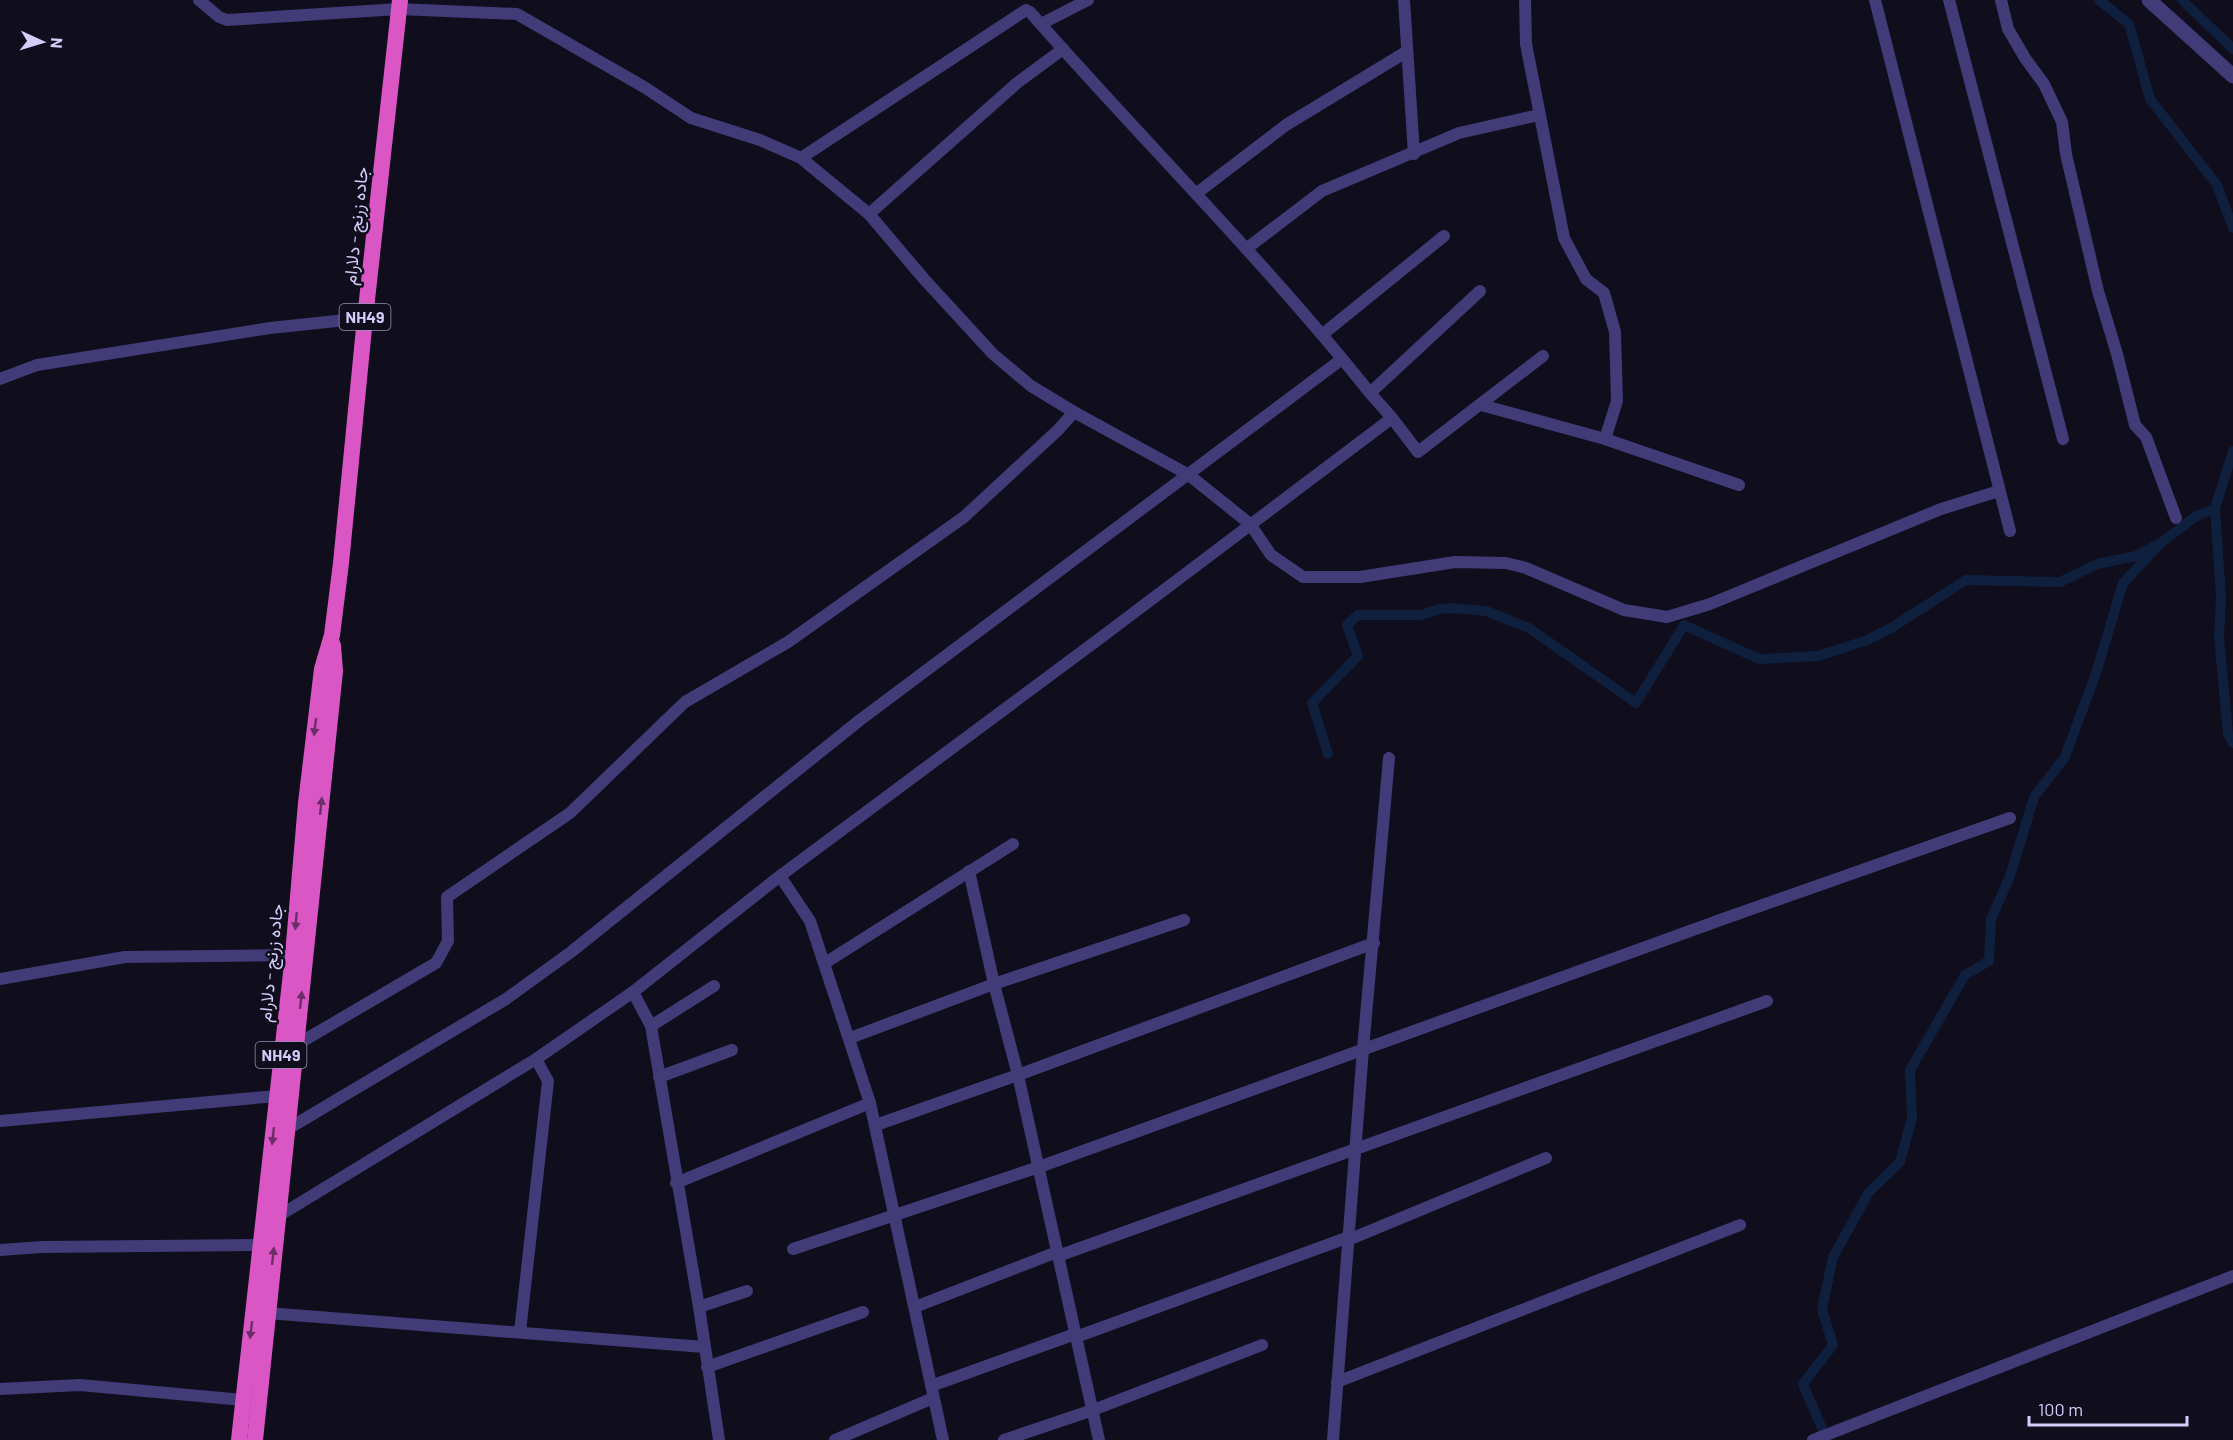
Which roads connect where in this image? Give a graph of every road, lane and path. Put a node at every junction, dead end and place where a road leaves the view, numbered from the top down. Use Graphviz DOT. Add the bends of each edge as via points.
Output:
graph roads {
  1 [pos="199,0"];
  2 [pos="1088,0"];
  3 [pos="1404,0"];
  4 [pos="1526,0"];
  5 [pos="1875,0"];
  6 [pos="1949,0"];
  7 [pos="2001,0"];
  8 [pos="2150,0"];
  9 [pos="400,5"];
  10 [pos="1041,24"];
  11 [pos="1063,49"];
  12 [pos="1406,52"];
  13 [pos="2233,76"];
  14 [pos="1539,115"];
  15 [pos="1414,154"];
  16 [pos="801,158"];
  17 [pos="1197,193"];
  18 [pos="869,214"];
  19 [pos="1444,236"];
  20 [pos="1246,249"];
  21 [pos="1480,291"];
  22 [pos="365,318"];
  23 [pos="1323,334"];
  24 [pos="1543,356"];
  25 [pos="1342,359"];
  26 [pos="0,379"];
  27 [pos="1370,393"];
  28 [pos="1481,405"];
  29 [pos="1074,412"];
  30 [pos="1392,418"];
  31 [pos="1605,439"];
  32 [pos="2063,439"];
  33 [pos="1189,476"];
  34 [pos="1739,485"];
  35 [pos="1999,491"];
  36 [pos="2176,518"];
  37 [pos="1250,524"];
  38 [pos="2010,531"];
  39 [pos="333,635"];
  40 [pos="1389,758"];
  41 [pos="2010,818"];
  42 [pos="1013,844"];
  43 [pos="969,871"];
  44 [pos="780,876"];
  45 [pos="1184,920"];
  46 [pos="1374,943"];
  47 [pos="293,955"];
  48 [pos="825,963"];
  49 [pos="0,979"];
  50 [pos="994,984"];
  51 [pos="714,986"];
  52 [pos="633,992"];
  53 [pos="1767,1001"];
  54 [pos="651,1026"];
  55 [pos="850,1038"];
  56 [pos="296,1045"];
  57 [pos="1362,1049"];
  58 [pos="732,1050"];
  59 [pos="536,1059"];
  60 [pos="1018,1075"];
  61 [pos="659,1077"];
  62 [pos="277,1096"];
  63 [pos="870,1103"];
  64 [pos="0,1121"];
  65 [pos="876,1125"];
  66 [pos="286,1130"];
  67 [pos="1356,1150"];
  68 [pos="1546,1158"];
  69 [pos="1038,1167"];
  70 [pos="676,1183"];
  71 [pos="895,1216"];
  72 [pos="278,1217"];
  73 [pos="1740,1225"];
  74 [pos="1349,1238"];
  75 [pos="261,1245"];
  76 [pos="793,1249"];
  77 [pos="0,1250"];
  78 [pos="1058,1254"];
  79 [pos="2233,1276"];
  80 [pos="747,1291"];
  81 [pos="699,1307"];
  82 [pos="915,1307"];
  83 [pos="863,1312"];
  84 [pos="267,1313"];
  85 [pos="520,1332"];
  86 [pos="1076,1335"];
  87 [pos="1262,1345"];
  88 [pos="704,1347"];
  89 [pos="707,1367"];
  90 [pos="1337,1382"];
  91 [pos="0,1389"];
  92 [pos="932,1392"];
  93 [pos="243,1400"];
  94 [pos="1093,1410"];
  95 [pos="1815,1439"];
  96 [pos="239,1440"];
  97 [pos="255,1440"];
  98 [pos="719,1440"];
  99 [pos="835,1440"];
  100 [pos="943,1440"];
  101 [pos="1004,1440"];
  102 [pos="1099,1440"];
  103 [pos="1333,1440"];
  1 -- 9 [label="street" via="227,20"];
  2 -- 10 [label="street"];
  3 -- 12 [label="street"];
  4 -- 14 [label="street" via="1526,44"];
  5 -- 35 [label="street"];
  6 -- 32 [label="street"];
  7 -- 36 [label="street" via="2008,29 2044,84 2062,122 2098,291 2134,425 2146,437"];
  8 -- 13 [label="street"];
  9 -- 16 [label="street" via="517,14 691,118"];
  9 -- 22 [label="highway, جاده زرنج - دلارام / NH49"];
  10 -- 11 [label="street"];
  10 -- 16 [label="street" via="1030,12 1020,12"];
  11 -- 17 [label="street"];
  11 -- 18 [label="street" via="1017,83"];
  12 -- 15 [label="street"];
  12 -- 17 [label="street" via="1286,124"];
  14 -- 15 [label="street" via="1459,133"];
  14 -- 31 [label="street" via="1564,238 1586,279 1604,293 1615,332 1617,401"];
  15 -- 20 [label="street" via="1322,191"];
  16 -- 18 [label="street"];
  17 -- 20 [label="street"];
  18 -- 29 [label="street" via="993,354 1031,386"];
  19 -- 23 [label="street"];
  20 -- 23 [label="street"];
  21 -- 27 [label="street"];
  22 -- 26 [label="street" via="270,328 37,365"];
  22 -- 39 [label="highway, جاده زرنج - دلارام / NH49"];
  23 -- 25 [label="street"];
  24 -- 28 [label="street"];
  25 -- 27 [label="street"];
  25 -- 33 [label="street"];
  27 -- 30 [label="street"];
  28 -- 30 [label="street" via="1418,452"];
  28 -- 31 [label="street"];
  29 -- 33 [label="street"];
  29 -- 56 [label="street" via="964,517 788,642 685,702 570,813 447,897 448,941 436,963"];
  30 -- 37 [label="street"];
  31 -- 34 [label="street"];
  33 -- 37 [label="street"];
  33 -- 66 [label="street" via="860,720 571,952 506,999"];
  35 -- 37 [label="street" via="1941,509 1710,604 1667,617 1624,610 1506,563 1455,562 1360,577 1303,577 1271,555"];
  35 -- 38 [label="street"];
  37 -- 44 [label="street"];
  39 -- 47 [label="highway, جاده زرنج - دلارام / NH49, one-way" via="322,669"];
  56 -- 39 [label="highway, جاده زرنج - دلارام / NH49, one-way" via="335,670"];
  40 -- 46 [label="street"];
  41 -- 57 [label="street"];
  42 -- 43 [label="street"];
  43 -- 48 [label="street"];
  43 -- 50 [label="street"];
  44 -- 48 [label="street" via="810,921"];
  44 -- 52 [label="street"];
  45 -- 50 [label="street"];
  46 -- 57 [label="street"];
  46 -- 60 [label="street"];
  47 -- 49 [label="street" via="125,957"];
  47 -- 62 [label="highway, جاده زرنج - دلارام / NH49"];
  48 -- 55 [label="street"];
  50 -- 55 [label="street"];
  50 -- 60 [label="street"];
  51 -- 54 [label="street"];
  52 -- 54 [label="street"];
  52 -- 59 [label="street"];
  53 -- 67 [label="street"];
  54 -- 61 [label="street"];
  55 -- 63 [label="street"];
  56 -- 66 [label="highway, جاده زرنج - دلارام / NH49"];
  57 -- 67 [label="street"];
  57 -- 69 [label="street"];
  58 -- 61 [label="street"];
  59 -- 72 [label="street"];
  59 -- 85 [label="street" via="548,1081"];
  60 -- 65 [label="street"];
  60 -- 69 [label="street"];
  61 -- 70 [label="street"];
  62 -- 64 [label="street"];
  62 -- 75 [label="highway, جاده زرنج - دلارام / NH49, one-way"];
  63 -- 65 [label="street"];
  63 -- 70 [label="street"];
  65 -- 71 [label="street"];
  66 -- 72 [label="highway, جاده زرنج - دلارام / NH49"];
  67 -- 74 [label="street"];
  67 -- 78 [label="street"];
  68 -- 74 [label="street"];
  69 -- 71 [label="street"];
  69 -- 78 [label="street"];
  70 -- 81 [label="street"];
  71 -- 76 [label="street"];
  71 -- 82 [label="street"];
  84 -- 72 [label="highway, جاده زرنج - دلارام / NH49, one-way"];
  73 -- 90 [label="street"];
  74 -- 86 [label="street"];
  74 -- 90 [label="street"];
  75 -- 77 [label="street"];
  75 -- 93 [label="highway, جاده زرنج - دلارام / NH49, one-way"];
  78 -- 82 [label="street"];
  78 -- 86 [label="street"];
  79 -- 95 [label="street"];
  80 -- 81 [label="street"];
  81 -- 88 [label="street"];
  82 -- 92 [label="street"];
  83 -- 89 [label="street"];
  84 -- 85 [label="street"];
  84 -- 97 [label="highway, جاده زرنج - دلارام / NH49"];
  85 -- 88 [label="street"];
  86 -- 92 [label="street"];
  86 -- 94 [label="street"];
  87 -- 94 [label="street"];
  88 -- 89 [label="street"];
  89 -- 98 [label="street"];
  90 -- 103 [label="street"];
  91 -- 93 [label="street" via="80,1384"];
  92 -- 99 [label="street"];
  92 -- 100 [label="street"];
  93 -- 96 [label="highway, جاده زرنج - دلارام / NH49"];
  94 -- 101 [label="street"];
  94 -- 102 [label="street"];
}
